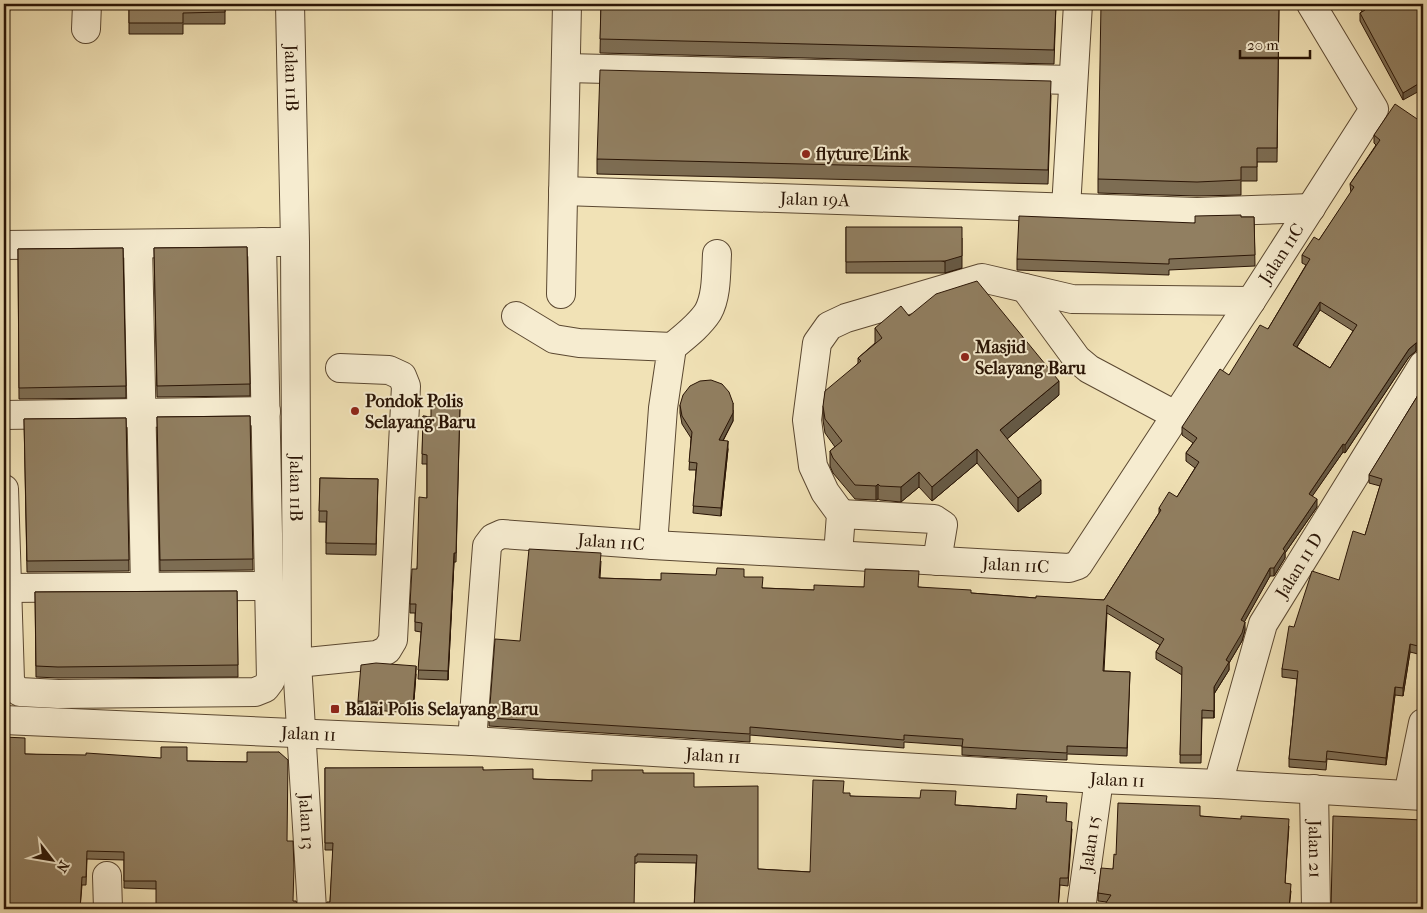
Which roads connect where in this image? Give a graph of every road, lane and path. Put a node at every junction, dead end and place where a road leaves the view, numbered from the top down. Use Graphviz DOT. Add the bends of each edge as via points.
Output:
graph roads {
  1 [pos="290,4"];
  2 [pos="567,4"];
  3 [pos="1078,4"];
  4 [pos="1311,4"];
  5 [pos="566,68"];
  6 [pos="1074,80"];
  7 [pos="563,191"];
  8 [pos="1066,208"];
  9 [pos="1311,208"];
  10 [pos="262,242"];
  11 [pos="295,242"];
  12 [pos="138,244"];
  13 [pos="4,245"];
  14 [pos="717,254"];
  15 [pos="1025,288"];
  16 [pos="561,294"];
  17 [pos="1251,301"];
  18 [pos="516,316"];
  19 [pos="672,347"];
  20 [pos="1422,365"];
  21 [pos="340,368"];
  22 [pos="266,411"];
  23 [pos="142,413"];
  24 [pos="4,415"];
  25 [pos="1177,416"];
  26 [pos="4,489"];
  27 [pos="841,514"];
  28 [pos="652,545"];
  29 [pos="838,555"];
  30 [pos="938,561"];
  31 [pos="145,586"];
  32 [pos="269,586"];
  33 [pos="6,588"];
  34 [pos="297,663"];
  35 [pos="58,694"];
  36 [pos="4,720"];
  37 [pos="59,721"];
  38 [pos="1423,723"];
  39 [pos="301,733"];
  40 [pos="472,741"];
  41 [pos="1100,779"];
  42 [pos="1218,784"];
  43 [pos="1314,789"];
  44 [pos="1416,796"];
  45 [pos="107,876"];
  46 [pos="108,909"];
  47 [pos="312,909"];
  48 [pos="1081,909"];
  49 [pos="1316,909"];
  1 -- 11 [label="street, Jalan 11B"];
  2 -- 5 [label="street"];
  3 -- 6 [label="street"];
  4 -- 9 [label="street, Jalan 11C" via="1374,109"];
  5 -- 6 [label="street"];
  5 -- 7 [label="street"];
  6 -- 8 [label="street"];
  7 -- 8 [label="street, Jalan 19A"];
  7 -- 16 [label="street"];
  8 -- 9 [label="street, Jalan 19A" via="1197,212"];
  9 -- 17 [label="street, Jalan 11C"];
  10 -- 11 [label="street"];
  10 -- 12 [label="street"];
  10 -- 22 [label="street"];
  11 -- 34 [label="street, Jalan 11B"];
  12 -- 13 [label="street"];
  12 -- 23 [label="street"];
  14 -- 19 [label="street" via="714,290 708,311"];
  15 -- 17 [label="street" via="1072,299"];
  15 -- 25 [label="street" via="1077,358 1089,369"];
  15 -- 27 [label="street" via="982,278 846,318 829,326 817,343 807,420 813,466 825,492"];
  17 -- 25 [label="street, Jalan 11C"];
  18 -- 19 [label="street" via="554,339"];
  19 -- 28 [label="street" via="663,408"];
  20 -- 42 [label="street, Jalan 11 D" via="1262,624"];
  21 -- 34 [label="street" via="389,370 402,376 406,386 393,640 387,650 377,655"];
  22 -- 23 [label="street"];
  22 -- 32 [label="street"];
  23 -- 24 [label="street"];
  23 -- 31 [label="street"];
  25 -- 30 [label="street, Jalan 11C" via="1078,565 1069,568"];
  26 -- 33 [label="street"];
  27 -- 29 [label="street"];
  27 -- 30 [label="street" via="934,519 942,526"];
  28 -- 29 [label="street, Jalan 11C"];
  28 -- 40 [label="street, Jalan 11C" via="502,534 493,538 487,546"];
  29 -- 30 [label="street, Jalan 11C"];
  31 -- 32 [label="street"];
  31 -- 33 [label="street"];
  32 -- 35 [label="street" via="271,680 265,688 255,692"];
  33 -- 35 [label="street" via="10,680 20,692"];
  34 -- 39 [label="street, Jalan 11B"];
  35 -- 37 [label="street"];
  36 -- 37 [label="street, Jalan 11"];
  37 -- 39 [label="street, Jalan 11"];
  38 -- 44 [label="street"];
  39 -- 40 [label="street, Jalan 11"];
  39 -- 47 [label="street, Jalan 13"];
  40 -- 41 [label="street, Jalan 11"];
  41 -- 42 [label="street, Jalan 11"];
  41 -- 48 [label="street, Jalan 15"];
  42 -- 43 [label="street, Jalan 11"];
  43 -- 44 [label="street, Jalan 11"];
  43 -- 49 [label="street, Jalan 21"];
  45 -- 46 [label="street"];
}
